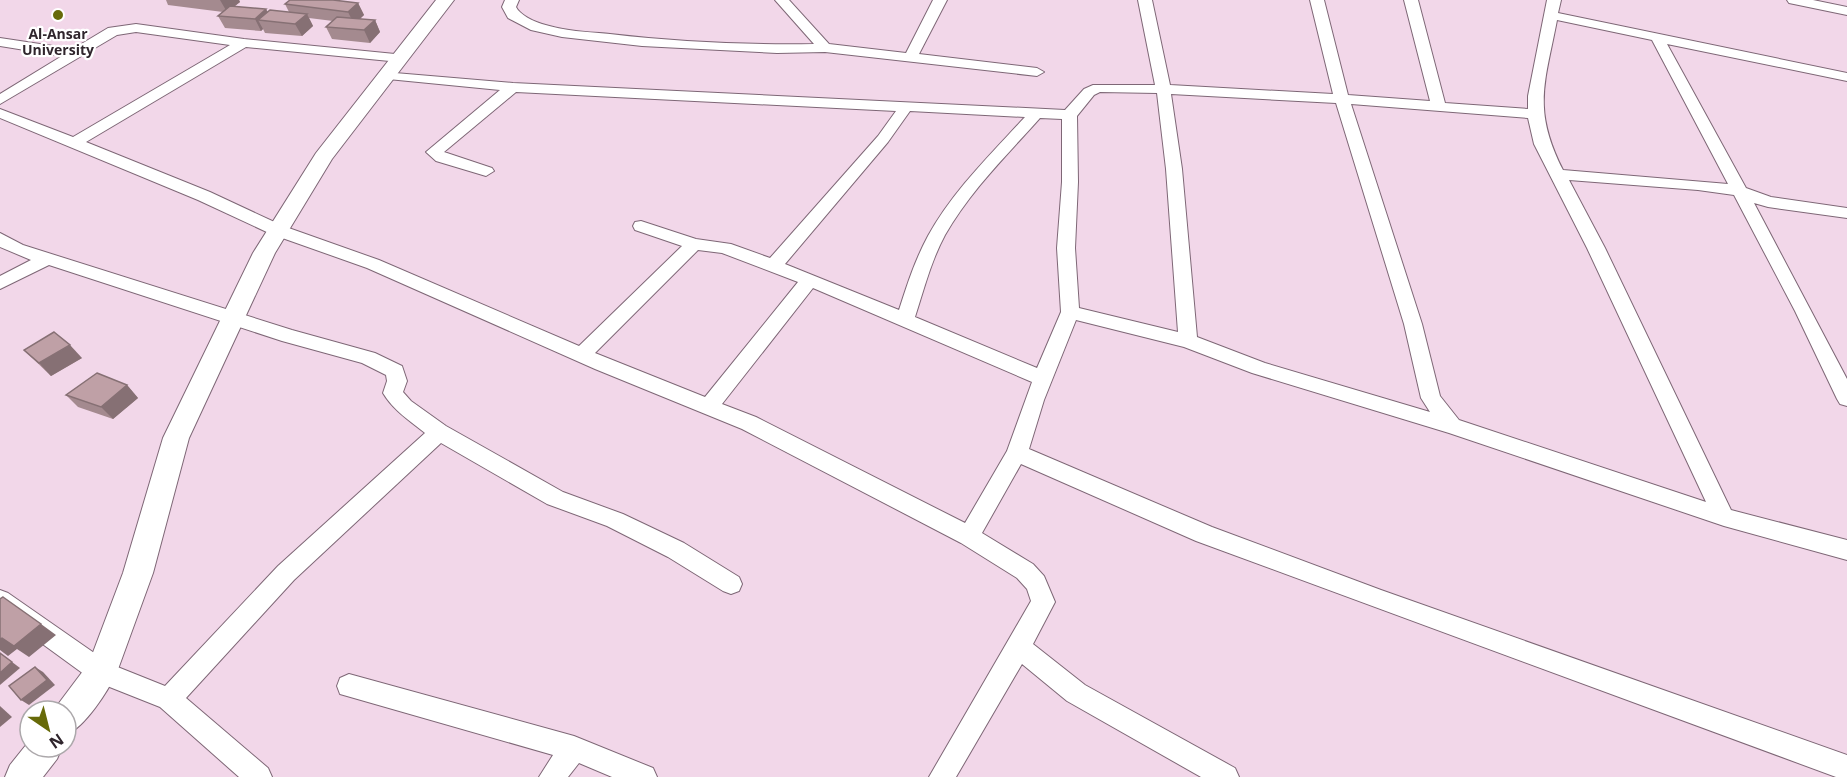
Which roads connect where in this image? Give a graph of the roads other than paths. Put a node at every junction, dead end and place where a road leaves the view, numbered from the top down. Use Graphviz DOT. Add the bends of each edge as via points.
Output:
graph roads {
  1 [pos="445,0"];
  2 [pos="512,0"];
  3 [pos="940,0"];
  4 [pos="1144,0"];
  5 [pos="1317,0"];
  6 [pos="1411,0"];
  7 [pos="1554,0"];
  8 [pos="1794,0"];
  9 [pos="791,3"];
  10 [pos="1847,11"];
  11 [pos="1550,15"];
  12 [pos="1658,39"];
  13 [pos="0,42"];
  14 [pos="244,43"];
  15 [pos="825,48"];
  16 [pos="76,54"];
  17 [pos="911,57"];
  18 [pos="394,67"];
  19 [pos="1037,72"];
  20 [pos="1847,77"];
  21 [pos="513,87"];
  22 [pos="1163,88"];
  23 [pos="1343,99"];
  24 [pos="0,100"];
  25 [pos="906,107"];
  26 [pos="1439,107"];
  27 [pos="0,113"];
  28 [pos="1036,114"];
  29 [pos="1535,114"];
  30 [pos="1069,116"];
  31 [pos="74,143"];
  32 [pos="486,171"];
  33 [pos="1557,174"];
  34 [pos="1738,191"];
  35 [pos="1847,213"];
  36 [pos="641,226"];
  37 [pos="277,230"];
  38 [pos="0,239"];
  39 [pos="694,244"];
  40 [pos="49,258"];
  41 [pos="773,266"];
  42 [pos="810,280"];
  43 [pos="0,283"];
  44 [pos="1070,312"];
  45 [pos="232,317"];
  46 [pos="904,321"];
  47 [pos="1188,341"];
  48 [pos="582,355"];
  49 [pos="1042,378"];
  50 [pos="1847,399"];
  51 [pos="709,406"];
  52 [pos="1452,426"];
  53 [pos="439,432"];
  54 [pos="1017,453"];
  55 [pos="1724,517"];
  56 [pos="969,536"];
  57 [pos="1847,550"];
  58 [pos="731,584"];
  59 [pos="0,600"];
  60 [pos="1018,647"];
  61 [pos="101,672"];
  62 [pos="349,686"];
  63 [pos="170,699"];
  64 [pos="78,703"];
  65 [pos="574,749"];
  66 [pos="36,759"];
  67 [pos="1847,768"];
  68 [pos="22,777"];
  69 [pos="259,777"];
  70 [pos="552,777"];
  71 [pos="644,777"];
  72 [pos="942,777"];
  73 [pos="1226,777"];
  1 -- 18 [label="street"];
  2 -- 15 [label="street" via="509,7 513,15 536,27 562,33 642,42"];
  3 -- 17 [label="street"];
  4 -- 22 [label="street"];
  5 -- 23 [label="street"];
  6 -- 26 [label="street"];
  7 -- 11 [label="street"];
  8 -- 10 [label="street"];
  9 -- 15 [label="street"];
  11 -- 12 [label="street"];
  11 -- 29 [label="street"];
  12 -- 20 [label="street"];
  12 -- 34 [label="street"];
  13 -- 16 [label="street"];
  14 -- 16 [label="street" via="136,28 113,31"];
  14 -- 18 [label="street"];
  14 -- 31 [label="street"];
  15 -- 17 [label="street"];
  16 -- 24 [label="street"];
  17 -- 19 [label="street"];
  18 -- 21 [label="street"];
  18 -- 37 [label="street" via="323,157"];
  21 -- 25 [label="street"];
  21 -- 32 [label="street" via="434,152"];
  22 -- 23 [label="street"];
  22 -- 30 [label="street" via="1098,88 1089,92"];
  22 -- 47 [label="street"];
  23 -- 26 [label="street"];
  23 -- 52 [label="street" via="1413,324 1431,398"];
  25 -- 28 [label="street"];
  25 -- 41 [label="street"];
  26 -- 29 [label="street"];
  27 -- 31 [label="street"];
  28 -- 30 [label="street"];
  28 -- 46 [label="street" via="966,192 937,235"];
  29 -- 33 [label="street" via="1542,144"];
  30 -- 44 [label="street" via="1066,248"];
  31 -- 37 [label="street"];
  33 -- 34 [label="street"];
  33 -- 55 [label="street"];
  34 -- 35 [label="street" via="1768,202"];
  34 -- 50 [label="street"];
  36 -- 39 [label="street"];
  37 -- 45 [label="street"];
  37 -- 48 [label="street" via="373,264"];
  38 -- 40 [label="street" via="17,249"];
  39 -- 41 [label="street" via="725,248"];
  39 -- 48 [label="street"];
  40 -- 43 [label="street"];
  40 -- 45 [label="street"];
  41 -- 42 [label="street"];
  42 -- 46 [label="street"];
  42 -- 51 [label="street"];
  44 -- 47 [label="street"];
  44 -- 49 [label="street"];
  45 -- 53 [label="street" via="368,358 395,371 393,393"];
  45 -- 61 [label="street" via="177,438 138,573"];
  46 -- 49 [label="street"];
  47 -- 52 [label="street" via="1259,368"];
  48 -- 51 [label="street"];
  49 -- 54 [label="street"];
  51 -- 56 [label="street"];
  52 -- 55 [label="street"];
  53 -- 58 [label="street" via="555,498 615,520 676,550"];
  53 -- 63 [label="street" via="286,573"];
  54 -- 56 [label="street"];
  54 -- 67 [label="street" via="1215,538"];
  55 -- 57 [label="street"];
  56 -- 60 [label="street" via="1025,571 1036,583 1043,602"];
  59 -- 61 [label="street"];
  60 -- 72 [label="street"];
  60 -- 73 [label="street" via="1076,693"];
  61 -- 63 [label="street"];
  61 -- 64 [label="street"];
  62 -- 65 [label="street"];
  63 -- 69 [label="street"];
  65 -- 70 [label="street"];
  65 -- 71 [label="street"];
  66 -- 68 [label="street"];
}
